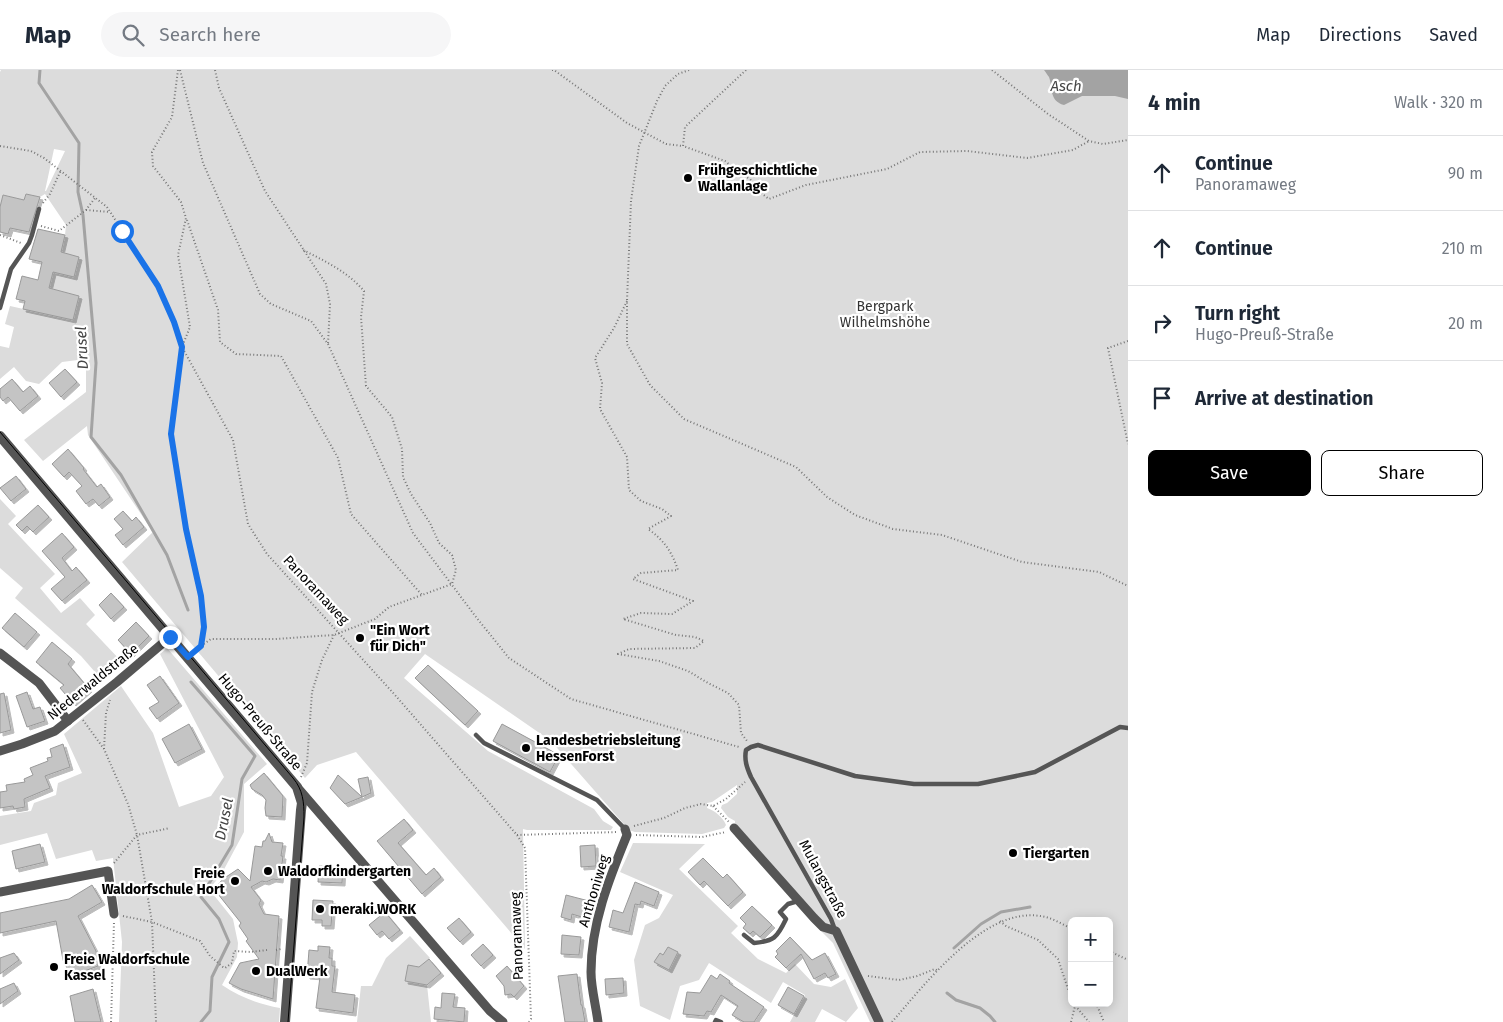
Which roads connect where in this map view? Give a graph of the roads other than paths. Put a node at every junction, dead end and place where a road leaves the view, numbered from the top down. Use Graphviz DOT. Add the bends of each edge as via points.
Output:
graph roads {
  1 [pos="39,209"];
  2 [pos="0,308"];
  3 [pos="0,436"];
  4 [pos="170,637"];
  5 [pos="0,654"];
  6 [pos="68,722"];
  7 [pos="1128,728"];
  8 [pos="476,735"];
  9 [pos="0,751"];
  10 [pos="297,787"];
  11 [pos="734,828"];
  12 [pos="630,833"];
  13 [pos="0,892"];
  14 [pos="800,901"];
  15 [pos="114,914"];
  16 [pos="836,931"];
  17 [pos="744,935"];
  18 [pos="286,1022"];
  19 [pos="501,1022"];
  20 [pos="598,1022"];
  21 [pos="715,1022"];
  22 [pos="721,1022"];
  23 [pos="880,1022"];
  1 -- 2 [label="lane" via="32,236 11,268"];
  3 -- 4 [label="street, Hugo-Preuß-Straße"];
  4 -- 6 [label="street, Niederwaldstraße"];
  4 -- 10 [label="street, Hugo-Preuß-Straße"];
  5 -- 6 [label="street" via="39,683"];
  6 -- 9 [label="street, Niederwaldstraße" via="55,731"];
  7 -- 16 [label="lane, Mulangstraße" via="1120,728 1035,772 978,784 914,784 855,776 758,745 751,746 746,750 746,765 751,777"];
  8 -- 12 [label="lane" via="484,743 596,800"];
  10 -- 18 [label="street" via="302,803"];
  10 -- 19 [label="street, Hugo-Preuß-Straße"];
  11 -- 14 [label="street"];
  12 -- 20 [label="street, Anthoniweg" via="610,878 595,928 591,973"];
  13 -- 15 [label="street" via="108,871"];
  14 -- 16 [label="street" via="824,926"];
  14 -- 17 [label="lane" via="788,904 780,912 786,919 781,931 770,942 754,943"];
  16 -- 23 [label="street, Mulangstraße"];
  21 -- 22 [label="lane"];
}
